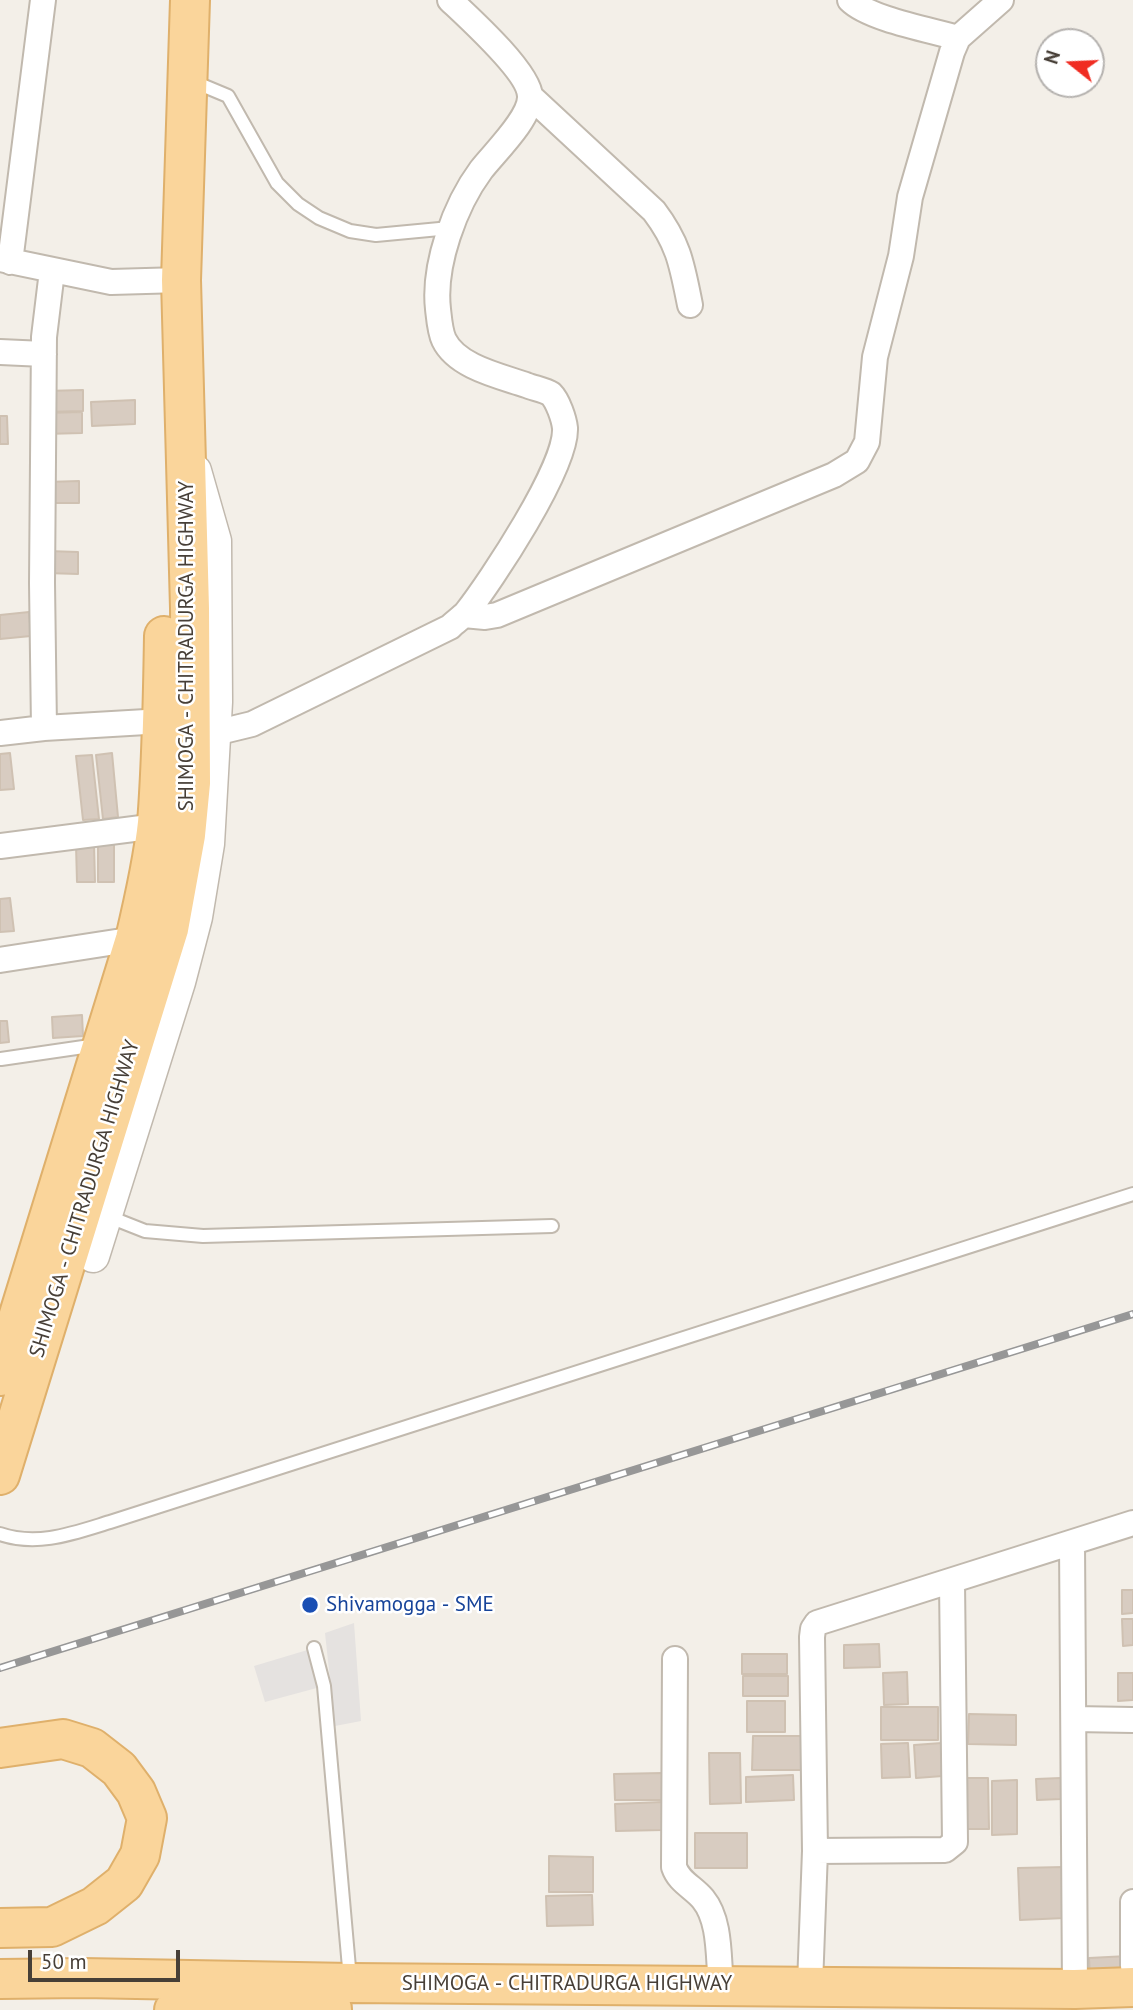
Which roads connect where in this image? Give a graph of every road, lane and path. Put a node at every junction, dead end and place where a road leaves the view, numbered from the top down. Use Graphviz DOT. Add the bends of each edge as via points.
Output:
graph roads {
  1 [pos="43,0"];
  2 [pos="190,0"];
  3 [pos="450,0"];
  4 [pos="850,0"];
  5 [pos="1001,0"];
  6 [pos="977,10"];
  7 [pos="958,38"];
  8 [pos="186,78"];
  9 [pos="530,96"];
  10 [pos="450,228"];
  11 [pos="5,261"];
  12 [pos="52,271"];
  13 [pos="181,280"];
  14 [pos="690,305"];
  15 [pos="0,352"];
  16 [pos="44,354"];
  17 [pos="184,437"];
  18 [pos="464,615"];
  19 [pos="163,721"];
  20 [pos="44,727"];
  21 [pos="0,733"];
  22 [pos="215,733"];
  23 [pos="157,826"];
  24 [pos="0,846"];
  25 [pos="135,939"];
  26 [pos="0,960"];
  27 [pos="102,1045"];
  28 [pos="1,1059"];
  29 [pos="1133,1194"];
  30 [pos="106,1216"];
  31 [pos="552,1226"];
  32 [pos="93,1256"];
  33 [pos="0,1376"];
  34 [pos="0,1475"];
  35 [pos="1133,1523"];
  36 [pos="0,1534"];
  37 [pos="1072,1543"];
  38 [pos="952,1582"];
  39 [pos="314,1648"];
  40 [pos="675,1659"];
  41 [pos="1074,1719"];
  42 [pos="1133,1720"];
  43 [pos="7,1746"];
  44 [pos="815,1851"];
  45 [pos="1133,1902"];
  46 [pos="0,1928"];
  47 [pos="1133,1966"];
  48 [pos="0,1979"];
  49 [pos="351,1983"];
  50 [pos="810,1985"];
  51 [pos="1133,1987"];
  52 [pos="1075,1989"];
  53 [pos="735,1993"];
  54 [pos="278,2009"];
  55 [pos="174,2010"];
  56 [pos="181,2010"];
  57 [pos="607,2010"];
  1 -- 11 [label="street"];
  2 -- 8 [label="main road, SHIMOGA - CHITRADURGA HIGHWAY"];
  3 -- 9 [label="street" via="524,78"];
  4 -- 7 [label="street" via="880,16"];
  5 -- 6 [label="street"];
  6 -- 7 [label="street"];
  7 -- 18 [label="street" via="910,197 901,256 875,357 867,442 861,455 834,475 497,615"];
  8 -- 10 [label="lane" via="228,96 277,183 319,218 350,231 376,235"];
  8 -- 13 [label="main road, SHIMOGA - CHITRADURGA HIGHWAY"];
  9 -- 10 [label="street" via="525,114 479,173"];
  9 -- 14 [label="street" via="662,221 680,256"];
  10 -- 18 [label="street" via="442,255 438,307 444,340 454,353 475,366 551,394 565,429 558,460 522,531"];
  11 -- 12 [label="street"];
  12 -- 13 [label="street" via="111,282"];
  12 -- 16 [label="street"];
  13 -- 17 [label="main road, SHIMOGA - CHITRADURGA HIGHWAY"];
  15 -- 16 [label="street"];
  16 -- 20 [label="street"];
  17 -- 19 [label="main road" via="163,551"];
  17 -- 22 [label="street" via="215,541"];
  17 -- 34 [label="main road, SHIMOGA - CHITRADURGA HIGHWAY" via="191,783 186,835 169,929"];
  18 -- 22 [label="street" via="450,627 252,724"];
  19 -- 20 [label="street"];
  19 -- 23 [label="main road"];
  20 -- 21 [label="street"];
  22 -- 30 [label="street" via="208,844 196,917"];
  23 -- 24 [label="street"];
  23 -- 25 [label="main road"];
  25 -- 26 [label="street"];
  25 -- 27 [label="main road"];
  27 -- 28 [label="lane"];
  27 -- 33 [label="main road"];
  29 -- 36 [label="lane" via="55,1539"];
  30 -- 31 [label="lane" via="145,1231 203,1236"];
  30 -- 32 [label="street"];
  35 -- 37 [label="street"];
  37 -- 38 [label="street"];
  37 -- 41 [label="street"];
  38 -- 44 [label="street" via="817,1623 813,1629"];
  38 -- 44 [label="street" via="955,1842 945,1850"];
  39 -- 49 [label="lane" via="324,1686"];
  40 -- 53 [label="street" via="674,1867 710,1910"];
  41 -- 42 [label="street"];
  41 -- 52 [label="street"];
  43 -- 46 [label="main road" via="63,1739 92,1748 119,1769 147,1818 140,1855 124,1883 95,1906 52,1927"];
  44 -- 50 [label="street"];
  45 -- 47 [label="street"];
  48 -- 49 [label="main road, SHIMOGA - CHITRADURGA HIGHWAY"];
  49 -- 53 [label="main road, SHIMOGA - CHITRADURGA HIGHWAY"];
  50 -- 52 [label="main road, SHIMOGA - CHITRADURGA HIGHWAY"];
  50 -- 53 [label="main road, SHIMOGA - CHITRADURGA HIGHWAY"];
  51 -- 52 [label="main road, SHIMOGA - CHITRADURGA HIGHWAY"];
  54 -- 56 [label="main road, SHIMOGA - CHITRADURGA HIGHWAY"];
  54 -- 57 [label="main road, SHIMOGA - CHITRADURGA HIGHWAY"];
  55 -- 56 [label="main road, SHIMOGA - CHITRADURGA HIGHWAY"];
}
